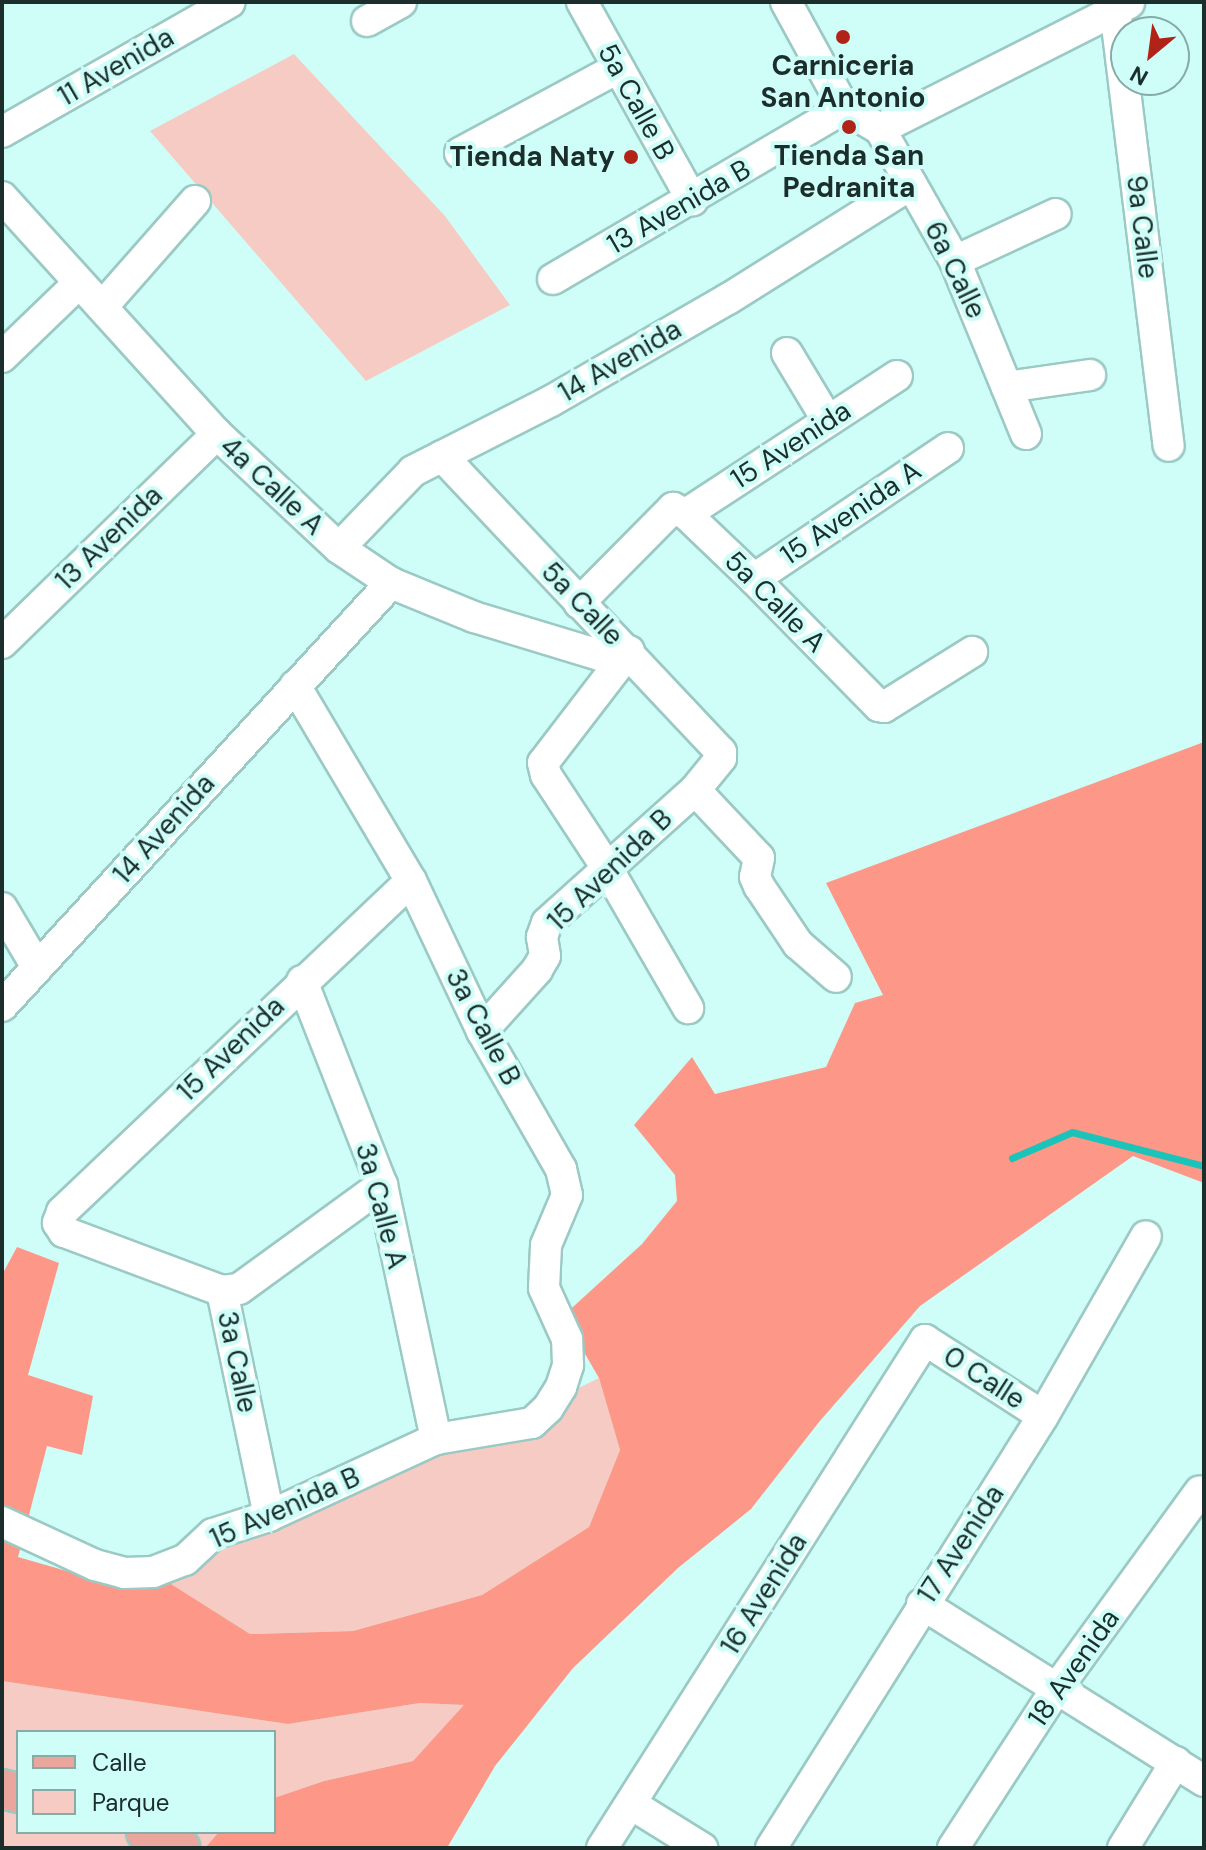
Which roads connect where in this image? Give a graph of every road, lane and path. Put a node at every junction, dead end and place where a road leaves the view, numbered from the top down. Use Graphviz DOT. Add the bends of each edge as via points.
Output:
graph roads {
  1 [pos="230,2"];
  2 [pos="401,2"];
  3 [pos="582,2"];
  4 [pos="786,2"];
  5 [pos="1123,5"];
  6 [pos="367,21"];
  7 [pos="616,69"];
  8 [pos="844,108"];
  9 [pos="880,129"];
  10 [pos="2,132"];
  11 [pos="460,153"];
  12 [pos="911,184"];
  13 [pos="2,197"];
  14 [pos="692,200"];
  15 [pos="195,201"];
  16 [pos="1056,214"];
  17 [pos="955,261"];
  18 [pos="553,279"];
  19 [pos="79,283"];
  20 [pos="102,307"];
  21 [pos="787,353"];
  22 [pos="2,357"];
  23 [pos="1090,375"];
  24 [pos="897,376"];
  25 [pos="1007,387"];
  26 [pos="828,421"];
  27 [pos="217,434"];
  28 [pos="1026,434"];
  29 [pos="1169,446"];
  30 [pos="948,448"];
  31 [pos="442,456"];
  32 [pos="676,512"];
  33 [pos="339,548"];
  34 [pos="754,579"];
  35 [pos="391,583"];
  36 [pos="579,603"];
  37 [pos="2,643"];
  38 [pos="972,652"];
  39 [pos="624,656"];
  40 [pos="295,686"];
  41 [pos="721,752"];
  42 [pos="695,790"];
  43 [pos="607,868"];
  44 [pos="411,881"];
  45 [pos="2,908"];
  46 [pos="37,967"];
  47 [pos="836,977"];
  48 [pos="302,981"];
  49 [pos="2,1006"];
  50 [pos="688,1008"];
  51 [pos="482,1031"];
  52 [pos="382,1185"];
  53 [pos="58,1223"];
  54 [pos="1146,1236"];
  55 [pos="222,1291"];
  56 [pos="925,1340"];
  57 [pos="561,1387"];
  58 [pos="1043,1416"];
  59 [pos="436,1439"];
  60 [pos="1200,1491"];
  61 [pos="269,1516"];
  62 [pos="2,1522"];
  63 [pos="922,1604"];
  64 [pos="1057,1688"];
  65 [pos="1176,1762"];
  66 [pos="1204,1781"];
  67 [pos="631,1804"];
  68 [pos="150,1834"];
  69 [pos="180,1848"];
  70 [pos="602,1848"];
  71 [pos="702,1848"];
  72 [pos="771,1848"];
  73 [pos="953,1848"];
  74 [pos="1123,1848"];
  1 -- 10 [label="street, 11 Avenida"];
  2 -- 6 [label="street"];
  3 -- 7 [label="street, 5a Calle B"];
  4 -- 8 [label="street"];
  5 -- 9 [label="street"];
  5 -- 29 [label="street, 9a Calle"];
  7 -- 11 [label="street"];
  7 -- 14 [label="street, 5a Calle B"];
  8 -- 9 [label="street"];
  8 -- 14 [label="street, 13 Avenida B"];
  9 -- 12 [label="street, 6a Calle"];
  12 -- 17 [label="street, 6a Calle"];
  12 -- 31 [label="street, 14 Avenida" via="701,315"];
  13 -- 19 [label="street, 4a Calle A"];
  14 -- 18 [label="street, 13 Avenida B"];
  15 -- 20 [label="street"];
  16 -- 17 [label="street"];
  17 -- 25 [label="street, 6a Calle"];
  19 -- 20 [label="street, 4a Calle A"];
  19 -- 22 [label="street"];
  20 -- 27 [label="street, 4a Calle A"];
  21 -- 26 [label="street"];
  23 -- 25 [label="street"];
  24 -- 26 [label="street, 15 Avenida"];
  25 -- 28 [label="street, 6a Calle"];
  26 -- 32 [label="street, 15 Avenida"];
  27 -- 33 [label="street, 4a Calle A"];
  27 -- 37 [label="street, 13 Avenida"];
  30 -- 34 [label="street, 15 Avenida A"];
  31 -- 33 [label="street, 14 Avenida" via="413,471"];
  31 -- 36 [label="street, 5a Calle"];
  32 -- 34 [label="street, 5a Calle A"];
  32 -- 36 [label="street, 15 Avenida"];
  33 -- 35 [label="street, 4a Calle A"];
  34 -- 38 [label="street, 5a Calle A" via="879,706"];
  35 -- 39 [label="street, 4a Calle A" via="474,617"];
  35 -- 40 [label="street, 14 Avenida"];
  36 -- 39 [label="street, 5a Calle"];
  39 -- 41 [label="street, 5a Calle"];
  39 -- 43 [label="street" via="543,763"];
  40 -- 44 [label="street, 3a Calle B"];
  40 -- 46 [label="street, 14 Avenida"];
  41 -- 42 [label="street, 15 Avenida B"];
  42 -- 43 [label="street, 15 Avenida B"];
  42 -- 47 [label="street" via="759,858 759,886 798,944"];
  43 -- 50 [label="street"];
  43 -- 51 [label="street, 15 Avenida B" via="547,923 542,937 545,956 537,970"];
  44 -- 48 [label="street, 15 Avenida"];
  44 -- 51 [label="street, 3a Calle B"];
  45 -- 46 [label="street"];
  46 -- 49 [label="street, 14 Avenida"];
  48 -- 52 [label="street, 3a Calle A"];
  48 -- 53 [label="street, 15 Avenida" via="62,1212"];
  51 -- 57 [label="street, 3a Calle B" via="561,1169 567,1195 546,1245 544,1288 567,1339 568,1365"];
  52 -- 55 [label="street" via="239,1289"];
  52 -- 59 [label="street, 3a Calle A"];
  53 -- 55 [label="street, 3a Calle" via="64,1232"];
  54 -- 58 [label="street, 17 Avenida"];
  55 -- 61 [label="street, 3a Calle"];
  56 -- 58 [label="street, 0 Calle"];
  56 -- 67 [label="street, 16 Avenida"];
  57 -- 59 [label="street, 15 Avenida B" via="532,1423"];
  58 -- 63 [label="street, 17 Avenida"];
  59 -- 61 [label="street, 15 Avenida B"];
  60 -- 64 [label="street, 18 Avenida"];
  61 -- 62 [label="street, 15 Avenida B" via="213,1534 185,1560 153,1572 124,1573"];
  63 -- 64 [label="street"];
  63 -- 72 [label="street, 17 Avenida"];
  64 -- 65 [label="street"];
  64 -- 73 [label="street, 18 Avenida"];
  65 -- 66 [label="street"];
  65 -- 74 [label="street"];
  67 -- 70 [label="street, 16 Avenida"];
  67 -- 71 [label="street"];
  68 -- 69 [label="main road"];
}
